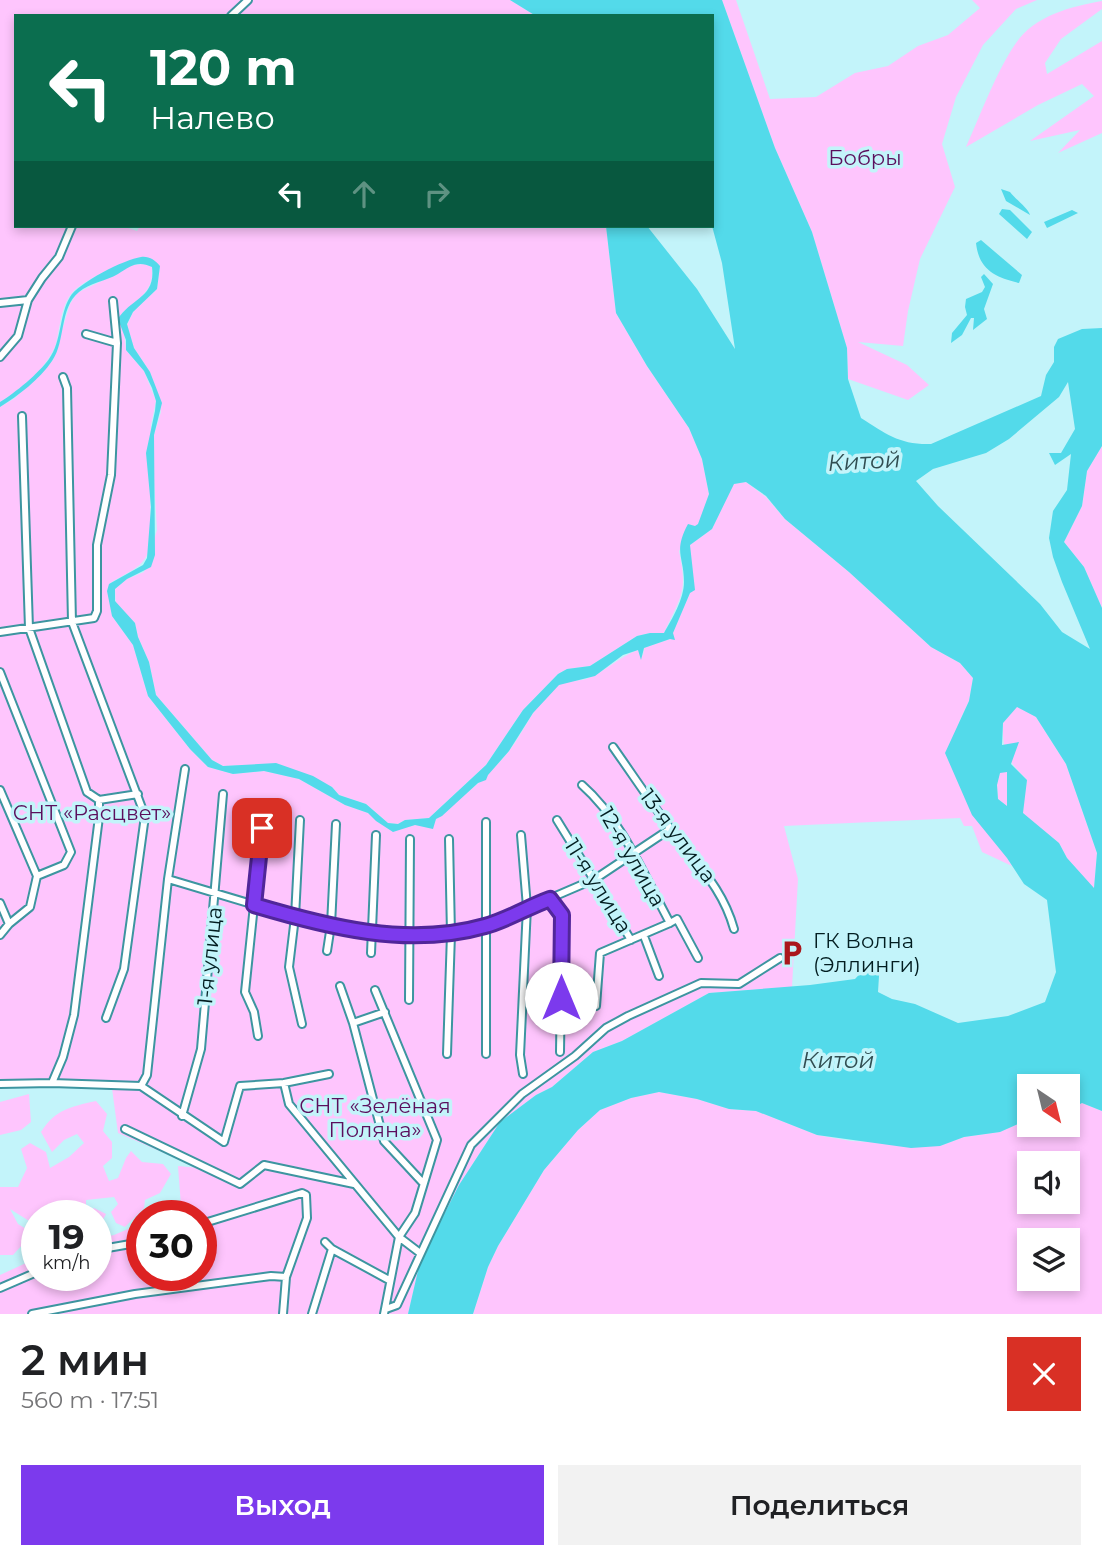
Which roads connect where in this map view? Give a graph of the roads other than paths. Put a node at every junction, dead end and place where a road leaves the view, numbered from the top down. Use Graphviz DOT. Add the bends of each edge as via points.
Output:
graph roads {
  1 [pos="248,0"];
  2 [pos="233,14"];
  3 [pos="71,228"];
  4 [pos="29,300"];
  5 [pos="113,301"];
  6 [pos="0,303"];
  7 [pos="86,334"];
  8 [pos="117,343"];
  9 [pos="0,357"];
  10 [pos="63,377"];
  11 [pos="22,416"];
  12 [pos="72,622"];
  13 [pos="29,628"];
  14 [pos="0,632"];
  15 [pos="0,672"];
  16 [pos="613,747"];
  17 [pos="185,768"];
  18 [pos="582,785"];
  19 [pos="0,790"];
  20 [pos="138,794"];
  21 [pos="223,794"];
  22 [pos="99,800"];
  23 [pos="300,820"];
  24 [pos="556,820"];
  25 [pos="486,822"];
  26 [pos="336,824"];
  27 [pos="262,828"];
  28 [pos="670,829"];
  29 [pos="376,835"];
  30 [pos="521,835"];
  31 [pos="410,839"];
  32 [pos="449,839"];
  33 [pos="632,853"];
  34 [pos="37,876"];
  35 [pos="168,879"];
  36 [pos="594,879"];
  37 [pos="216,895"];
  38 [pos="550,899"];
  39 [pos="0,903"];
  40 [pos="254,905"];
  41 [pos="527,907"];
  42 [pos="295,917"];
  43 [pos="670,923"];
  44 [pos="9,924"];
  45 [pos="331,925"];
  46 [pos="488,925"];
  47 [pos="734,929"];
  48 [pos="371,933"];
  49 [pos="451,934"];
  50 [pos="0,935"];
  51 [pos="410,936"];
  52 [pos="644,936"];
  53 [pos="631,940"];
  54 [pos="327,951"];
  55 [pos="371,953"];
  56 [pos="698,958"];
  57 [pos="780,958"];
  58 [pos="659,976"];
  59 [pos="340,986"];
  60 [pos="375,990"];
  61 [pos="409,1000"];
  62 [pos="596,1006"];
  63 [pos="385,1012"];
  64 [pos="106,1018"];
  65 [pos="353,1023"];
  66 [pos="302,1024"];
  67 [pos="258,1037"];
  68 [pos="561,1052"];
  69 [pos="447,1054"];
  70 [pos="486,1054"];
  71 [pos="329,1074"];
  72 [pos="523,1074"];
  73 [pos="52,1083"];
  74 [pos="284,1083"];
  75 [pos="0,1084"];
  76 [pos="141,1086"];
  77 [pos="182,1116"];
  78 [pos="125,1129"];
  79 [pos="424,1183"];
  80 [pos="354,1184"];
  81 [pos="217,1219"];
  82 [pos="399,1237"];
  83 [pos="325,1242"];
  84 [pos="332,1250"];
  85 [pos="420,1253"];
  86 [pos="286,1277"];
  87 [pos="21,1279"];
  88 [pos="389,1280"];
  89 [pos="0,1288"];
  90 [pos="71,1306"];
  91 [pos="385,1312"];
  92 [pos="32,1314"];
  93 [pos="75,1314"];
  94 [pos="283,1314"];
  95 [pos="312,1314"];
  96 [pos="394,1314"];
  1 -- 2 [label="street"];
  3 -- 4 [label="street" via="59,257"];
  4 -- 6 [label="street"];
  4 -- 9 [label="street" via="18,335"];
  5 -- 8 [label="street"];
  7 -- 8 [label="street"];
  8 -- 12 [label="street" via="111,475 97,545 97,611 94,618"];
  10 -- 12 [label="street" via="67,388"];
  11 -- 13 [label="street"];
  12 -- 13 [label="street"];
  12 -- 20 [label="street"];
  13 -- 14 [label="street"];
  13 -- 22 [label="street" via="87,792"];
  15 -- 34 [label="street" via="71,852 64,864"];
  16 -- 28 [label="street, 13-я улица"];
  17 -- 35 [label="street"];
  18 -- 33 [label="street, 12-я улица" via="600,800"];
  19 -- 34 [label="street"];
  20 -- 22 [label="street"];
  20 -- 64 [label="street" via="145,817 130,927 124,968"];
  21 -- 37 [label="street, 1-я улица"];
  22 -- 73 [label="street" via="74,1015"];
  23 -- 42 [label="street"];
  24 -- 36 [label="street, 11-я улица"];
  25 -- 46 [label="street"];
  26 -- 45 [label="street"];
  27 -- 40 [label="street"];
  28 -- 33 [label="street"];
  28 -- 47 [label="street, 13-я улица" via="717,887"];
  29 -- 48 [label="street"];
  30 -- 41 [label="street"];
  31 -- 51 [label="street"];
  32 -- 49 [label="street"];
  33 -- 36 [label="street"];
  33 -- 43 [label="street, 12-я улица"];
  34 -- 44 [label="street" via="30,907"];
  35 -- 37 [label="street"];
  35 -- 76 [label="street" via="147,1075"];
  36 -- 38 [label="street"];
  36 -- 53 [label="street, 11-я улица"];
  37 -- 40 [label="street"];
  37 -- 77 [label="street, 1-я улица" via="201,1049"];
  38 -- 41 [label="street"];
  38 -- 68 [label="street" via="562,915"];
  39 -- 44 [label="street"];
  40 -- 42 [label="street"];
  40 -- 67 [label="street" via="245,992"];
  41 -- 46 [label="street"];
  41 -- 72 [label="street"];
  42 -- 45 [label="street"];
  42 -- 66 [label="street" via="289,967"];
  43 -- 52 [label="street"];
  43 -- 56 [label="street, 12-я улица" via="677,919"];
  44 -- 50 [label="street"];
  45 -- 48 [label="street"];
  45 -- 54 [label="street"];
  46 -- 49 [label="street"];
  46 -- 70 [label="street"];
  48 -- 51 [label="street"];
  48 -- 55 [label="street"];
  49 -- 51 [label="street"];
  49 -- 69 [label="street"];
  51 -- 61 [label="street"];
  52 -- 53 [label="street, 11-я улица"];
  52 -- 58 [label="street, 11-я улица"];
  53 -- 62 [label="street" via="600,953"];
  57 -- 85 [label="street" via="739,985 701,983 628,1016 522,1094 471,1145"];
  59 -- 65 [label="street"];
  60 -- 63 [label="street"];
  63 -- 65 [label="street"];
  63 -- 79 [label="street" via="437,1140"];
  65 -- 79 [label="street" via="384,1141"];
  71 -- 74 [label="street"];
  73 -- 75 [label="street"];
  73 -- 76 [label="street"];
  74 -- 77 [label="street" via="240,1086 224,1142"];
  74 -- 80 [label="street" via="289,1104"];
  76 -- 77 [label="street"];
  78 -- 80 [label="street" via="240,1184 264,1165"];
  79 -- 82 [label="street" via="415,1213"];
  80 -- 82 [label="street"];
  81 -- 86 [label="street" via="306,1195 307,1218"];
  82 -- 85 [label="street"];
  82 -- 88 [label="street"];
  83 -- 84 [label="street"];
  84 -- 88 [label="street"];
  84 -- 95 [label="street"];
  85 -- 91 [label="street" via="397,1305"];
  86 -- 90 [label="street"];
  86 -- 94 [label="street"];
  87 -- 89 [label="street"];
  88 -- 91 [label="street"];
  90 -- 92 [label="street"];
  90 -- 93 [label="street"];
  91 -- 96 [label="street"];
}
